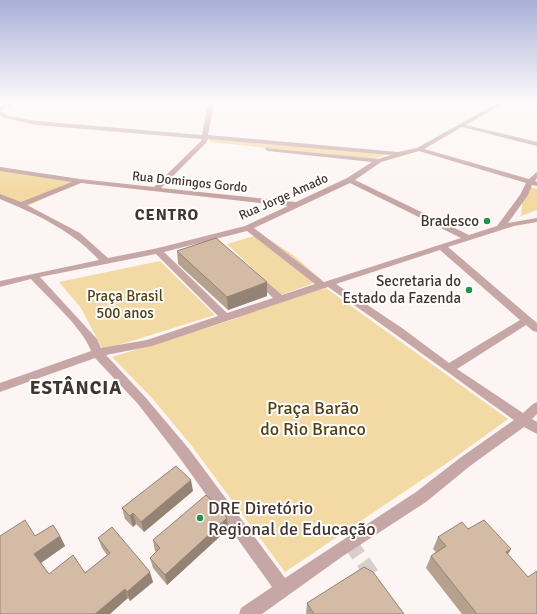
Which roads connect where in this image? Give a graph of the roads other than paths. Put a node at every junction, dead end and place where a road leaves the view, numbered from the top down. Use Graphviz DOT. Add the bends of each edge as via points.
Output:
graph roads {
  1 [pos="141,132"];
  2 [pos="206,132"];
  3 [pos="452,132"];
  4 [pos="486,132"];
  5 [pos="205,140"];
  6 [pos="537,144"];
  7 [pos="419,149"];
  8 [pos="398,154"];
  9 [pos="379,161"];
  10 [pos="0,169"];
  11 [pos="537,174"];
  12 [pos="350,180"];
  13 [pos="80,181"];
  14 [pos="534,183"];
  15 [pos="156,189"];
  16 [pos="0,196"];
  17 [pos="21,205"];
  18 [pos="298,205"];
  19 [pos="536,219"];
  20 [pos="248,228"];
  21 [pos="500,228"];
  22 [pos="210,237"];
  23 [pos="468,238"];
  24 [pos="221,247"];
  25 [pos="442,247"];
  26 [pos="158,252"];
  27 [pos="106,262"];
  28 [pos="250,271"];
  29 [pos="32,276"];
  30 [pos="0,284"];
  31 [pos="325,284"];
  32 [pos="280,299"];
  33 [pos="226,318"];
  34 [pos="526,320"];
  35 [pos="537,329"];
  36 [pos="97,353"];
  37 [pos="449,369"];
  38 [pos="0,388"];
  39 [pos="537,407"];
  40 [pos="523,420"];
  41 [pos="537,429"];
  42 [pos="283,589"];
  43 [pos="247,614"];
  1 -- 5 [label="street"];
  2 -- 5 [label="street"];
  3 -- 7 [label="street, Rua Jorge Amado"];
  4 -- 6 [label="street"];
  5 -- 8 [label="street"];
  5 -- 9 [label="street"];
  5 -- 15 [label="street"];
  7 -- 8 [label="street, Rua Jorge Amado"];
  7 -- 14 [label="street"];
  8 -- 9 [label="street, Rua Jorge Amado"];
  9 -- 12 [label="street, Rua Jorge Amado"];
  10 -- 13 [label="street, Rua Domingos Gordo"];
  11 -- 14 [label="street"];
  12 -- 18 [label="street, Rua Jorge Amado"];
  12 -- 23 [label="street"];
  13 -- 15 [label="street, Rua Domingos Gordo"];
  13 -- 17 [label="street"];
  14 -- 21 [label="street"];
  15 -- 18 [label="street, Rua Domingos Gordo"];
  16 -- 17 [label="street"];
  17 -- 27 [label="street" via="74,232"];
  18 -- 20 [label="street, Rua Jorge Amado"];
  19 -- 21 [label="street"];
  20 -- 22 [label="street, Rua Jorge Amado"];
  20 -- 31 [label="street"];
  21 -- 23 [label="street" via="488,234"];
  22 -- 24 [label="street"];
  22 -- 26 [label="street, Rua Jorge Amado"];
  23 -- 25 [label="street"];
  25 -- 31 [label="street"];
  25 -- 34 [label="street"];
  26 -- 27 [label="street, Rua Jorge Amado"];
  26 -- 33 [label="street"];
  27 -- 29 [label="street, Rua Jorge Amado"];
  28 -- 32 [label="street"];
  29 -- 30 [label="street, Rua Jorge Amado"];
  29 -- 36 [label="street" via="93,342"];
  31 -- 32 [label="street"];
  31 -- 37 [label="street" via="398,330"];
  32 -- 33 [label="street"];
  33 -- 36 [label="street" via="148,342"];
  34 -- 35 [label="street"];
  34 -- 37 [label="street"];
  36 -- 38 [label="street"];
  36 -- 42 [label="street" via="142,401 184,453"];
  37 -- 40 [label="street"];
  39 -- 40 [label="street"];
  40 -- 41 [label="street"];
  40 -- 42 [label="street" via="421,497"];
  42 -- 43 [label="street"];
}
